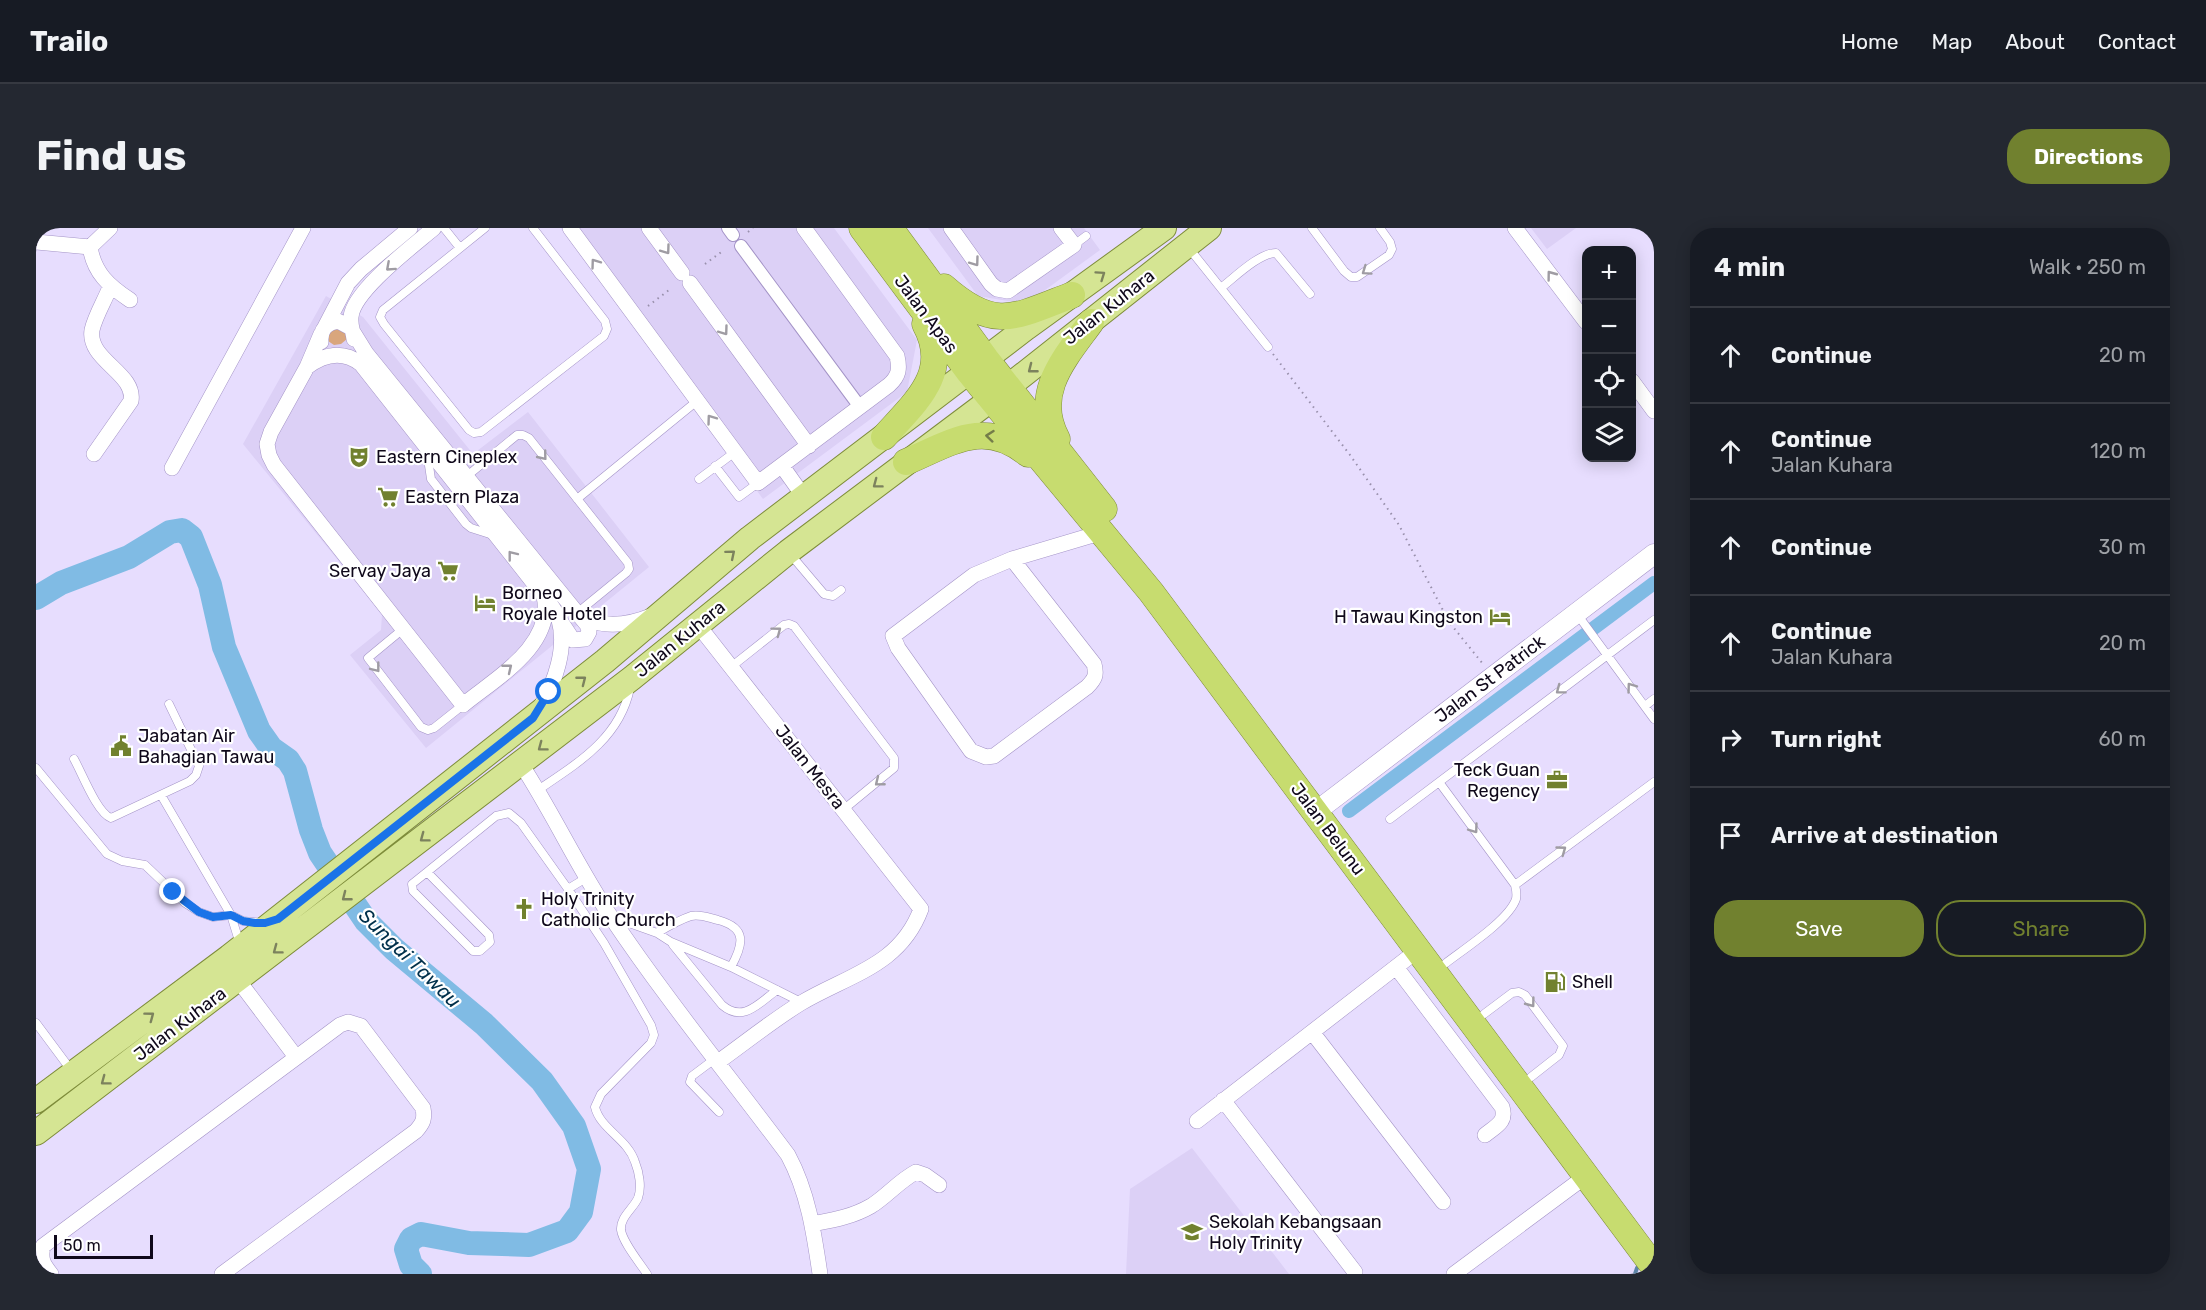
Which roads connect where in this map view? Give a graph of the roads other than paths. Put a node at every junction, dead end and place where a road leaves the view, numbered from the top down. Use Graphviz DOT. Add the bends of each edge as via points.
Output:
graph roads {
  1 [pos="110,228"];
  2 [pos="303,228"];
  3 [pos="410,228"];
  4 [pos="434,228"];
  5 [pos="444,228"];
  6 [pos="533,228"];
  7 [pos="570,228"];
  8 [pos="650,228"];
  9 [pos="804,228"];
  10 [pos="862,228"];
  11 [pos="890,228"];
  12 [pos="951,228"];
  13 [pos="1061,228"];
  14 [pos="1164,228"];
  15 [pos="1209,228"];
  16 [pos="1312,228"];
  17 [pos="1380,228"];
  18 [pos="1515,228"];
  19 [pos="481,229"];
  20 [pos="36,242"];
  21 [pos="741,246"];
  22 [pos="1187,246"];
  23 [pos="90,247"];
  24 [pos="460,248"];
  25 [pos="904,265"];
  26 [pos="110,287"];
  27 [pos="1222,287"];
  28 [pos="1310,294"];
  29 [pos="1072,295"];
  30 [pos="130,300"];
  31 [pos="1582,315"];
  32 [pos="1091,322"];
  33 [pos="352,330"];
  34 [pos="323,331"];
  35 [pos="1268,347"];
  36 [pos="336,355"];
  37 [pos="978,365"];
  38 [pos="307,367"];
  39 [pos="1636,386"];
  40 [pos="1000,393"];
  41 [pos="697,401"];
  42 [pos="860,407"];
  43 [pos="1654,410"];
  44 [pos="884,436"];
  45 [pos="809,446"];
  46 [pos="735,452"];
  47 [pos="94,454"];
  48 [pos="906,462"];
  49 [pos="715,466"];
  50 [pos="782,466"];
  51 [pos="172,468"];
  52 [pos="1064,471"];
  53 [pos="467,476"];
  54 [pos="699,479"];
  55 [pos="758,483"];
  56 [pos="804,497"];
  57 [pos="577,499"];
  58 [pos="1103,532"];
  59 [pos="788,552"];
  60 [pos="1654,554"];
  61 [pos="1012,560"];
  62 [pos="841,590"];
  63 [pos="544,596"];
  64 [pos="666,610"];
  65 [pos="577,613"];
  66 [pos="559,619"];
  67 [pos="1654,620"];
  68 [pos="1582,621"];
  69 [pos="698,624"];
  70 [pos="403,629"];
  71 [pos="1607,655"];
  72 [pos="731,667"];
  73 [pos="632,678"];
  74 [pos="1654,699"];
  75 [pos="169,704"];
  76 [pos="463,705"];
  77 [pos="1645,706"];
  78 [pos="533,718"];
  79 [pos="1654,719"];
  80 [pos="74,759"];
  81 [pos="520,764"];
  82 [pos="36,768"];
  83 [pos="1439,782"];
  84 [pos="1654,782"];
  85 [pos="538,790"];
  86 [pos="161,795"];
  87 [pos="1326,804"];
  88 [pos="843,810"];
  89 [pos="1390,819"];
  90 [pos="396,826"];
  91 [pos="427,872"];
  92 [pos="586,878"];
  93 [pos="1515,885"];
  94 [pos="568,890"];
  95 [pos="231,915"];
  96 [pos="610,916"];
  97 [pos="278,919"];
  98 [pos="657,933"];
  99 [pos="671,942"];
  100 [pos="1418,950"];
  101 [pos="229,957"];
  102 [pos="1446,963"];
  103 [pos="731,967"];
  104 [pos="1396,967"];
  105 [pos="238,980"];
  106 [pos="777,990"];
  107 [pos="802,1003"];
  108 [pos="1484,1014"];
  109 [pos="37,1028"];
  110 [pos="1312,1032"];
  111 [pos="296,1057"];
  112 [pos="717,1060"];
  113 [pos="74,1073"];
  114 [pos="1532,1077"];
  115 [pos="1223,1100"];
  116 [pos="36,1101"];
  117 [pos="719,1112"];
  118 [pos="1197,1121"];
  119 [pos="36,1133"];
  120 [pos="1485,1135"];
  121 [pos="1586,1176"];
  122 [pos="939,1185"];
  123 [pos="1443,1202"];
  124 [pos="812,1224"];
  125 [pos="1654,1240"];
  126 [pos="1654,1267"];
  127 [pos="1355,1272"];
  128 [pos="51,1274"];
  129 [pos="222,1274"];
  130 [pos="647,1274"];
  131 [pos="820,1274"];
  132 [pos="1454,1274"];
  1 -- 23 [label="street"];
  2 -- 51 [label="street"];
  3 -- 34 [label="street" via="348,283"];
  4 -- 33 [label="street, one-way" via="369,285 355,304"];
  5 -- 24 [label="lane"];
  6 -- 24 [label="lane" via="605,321 607,329 604,336 481,432 474,433 380,317 383,310"];
  41 -- 7 [label="street, one-way"];
  8 -- 45 [label="street, one-way"];
  9 -- 42 [label="street" via="897,356 896,379"];
  10 -- 25 [label="highway, Jalan Apas"];
  11 -- 25 [label="highway, Jalan Apas"];
  12 -- 13 [label="street, one-way" via="991,284 1004,291 1012,290 1080,241"];
  29 -- 14 [label="main road, Jalan Kuhara, one-way"];
  15 -- 22 [label="main road, Jalan Kuhara"];
  17 -- 16 [label="lane, one-way" via="1392,249 1357,277 1344,271"];
  31 -- 18 [label="street, one-way"];
  19 -- 24 [label="lane"];
  20 -- 23 [label="street"];
  21 -- 42 [label="street"];
  22 -- 27 [label="lane"];
  22 -- 32 [label="main road, Jalan Kuhara"];
  23 -- 26 [label="street" via="94,266"];
  25 -- 29 [label="highway" via="984,314 1018,316"];
  25 -- 37 [label="highway, Jalan Apas"];
  25 -- 44 [label="highway" via="935,352 928,384"];
  26 -- 30 [label="street"];
  26 -- 47 [label="street" via="92,330 93,340 132,394"];
  27 -- 28 [label="lane" via="1260,257 1275,253"];
  27 -- 35 [label="lane"];
  29 -- 37 [label="main road, Jalan Kuhara"];
  32 -- 40 [label="main road, Jalan Kuhara, one-way"];
  32 -- 52 [label="highway" via="1060,365 1047,406"];
  33 -- 34 [label="street" via="338,321"];
  33 -- 36 [label="street" via="354,342 350,350"];
  33 -- 53 [label="street" via="366,353"];
  34 -- 36 [label="street" via="324,348"];
  34 -- 38 [label="street"];
  36 -- 38 [label="street" via="325,355"];
  63 -- 36 [label="street, one-way" via="362,364"];
  37 -- 40 [label="highway, Jalan Apas"];
  37 -- 44 [label="main road, Jalan Kuhara"];
  38 -- 70 [label="street" via="270,432 269,455"];
  39 -- 43 [label="street"];
  40 -- 48 [label="main road, Jalan Kuhara"];
  40 -- 52 [label="highway, Jalan Belunu"];
  46 -- 41 [label="street, one-way"];
  41 -- 57 [label="lane"];
  42 -- 45 [label="street"];
  44 -- 56 [label="main road, Jalan Kuhara"];
  45 -- 50 [label="street"];
  46 -- 49 [label="lane"];
  46 -- 55 [label="street"];
  52 -- 48 [label="highway, one-way" via="1002,437 981,435 962,438"];
  48 -- 59 [label="main road, Jalan Kuhara, one-way"];
  49 -- 54 [label="lane"];
  49 -- 55 [label="lane" via="739,497"];
  50 -- 55 [label="street"];
  50 -- 56 [label="street"];
  52 -- 58 [label="highway, Jalan Belunu"];
  52 -- 87 [label="highway, Jalan Belunu"];
  53 -- 57 [label="lane, one-way" via="523,435"];
  53 -- 65 [label="street"];
  64 -- 56 [label="main road, Jalan Kuhara, one-way"];
  57 -- 65 [label="lane" via="628,562 629,569"];
  58 -- 61 [label="street"];
  58 -- 100 [label="highway, Jalan Belunu"];
  59 -- 62 [label="lane" via="824,594 833,596"];
  59 -- 69 [label="main road, Jalan Kuhara"];
  60 -- 68 [label="street, Jalan St Patrick"];
  61 -- 61 [label="street" via="974,575 893,636 971,751 986,757 994,756 1087,687 1096,673 1094,664"];
  63 -- 66 [label="street"];
  76 -- 63 [label="street, one-way" via="528,652 544,622"];
  64 -- 65 [label="street" via="641,620 611,624 589,621"];
  78 -- 64 [label="main road, Jalan Kuhara, one-way"];
  65 -- 66 [label="street" via="588,626 585,639 573,640"];
  66 -- 78 [label="street" via="558,667"];
  67 -- 71 [label="lane"];
  68 -- 71 [label="lane"];
  68 -- 87 [label="street, Jalan St Patrick" via="1494,676"];
  69 -- 72 [label="street, Jalan Mesra"];
  69 -- 73 [label="main road, Jalan Kuhara"];
  70 -- 76 [label="street"];
  70 -- 76 [label="lane, one-way" via="368,658 422,727 434,728"];
  77 -- 71 [label="lane, one-way"];
  71 -- 83 [label="lane, one-way"];
  72 -- 88 [label="street, Jalan Mesra"];
  72 -- 88 [label="lane, one-way" via="784,625 795,626 894,758 894,768 886,777"];
  73 -- 81 [label="main road, Jalan Kuhara, one-way"];
  73 -- 85 [label="lane" via="626,706 616,725 583,759"];
  74 -- 77 [label="lane"];
  75 -- 86 [label="lane" via="199,766 190,781"];
  77 -- 79 [label="lane"];
  78 -- 90 [label="main road, Jalan Kuhara"];
  80 -- 86 [label="lane" via="105,816 117,816"];
  81 -- 85 [label="street"];
  81 -- 90 [label="main road" via="501,762 454,799"];
  81 -- 105 [label="main road, Jalan Kuhara, one-way"];
  82 -- 95 [label="lane" via="107,854 145,865 199,912 213,917"];
  83 -- 89 [label="lane"];
  83 -- 93 [label="lane, one-way"];
  93 -- 84 [label="lane, one-way"];
  85 -- 92 [label="street"];
  86 -- 95 [label="lane"];
  87 -- 102 [label="highway, Jalan Belunu"];
  88 -- 107 [label="street, Jalan Mesra" via="921,909 902,943 884,959"];
  90 -- 97 [label="main road, Jalan Kuhara"];
  91 -- 91 [label="lane" via="412,884 413,891 473,951 480,951 490,942 489,935"];
  91 -- 94 [label="lane" via="496,816 509,813 521,823"];
  92 -- 94 [label="lane"];
  92 -- 96 [label="street"];
  93 -- 102 [label="lane" via="1516,900 1504,917"];
  94 -- 130 [label="lane" via="604,943 654,1035 651,1043 601,1094 595,1107 636,1163 640,1192 621,1230"];
  95 -- 97 [label="lane" via="255,923"];
  95 -- 101 [label="lane" via="239,941"];
  96 -- 98 [label="lane"];
  96 -- 112 [label="street"];
  97 -- 101 [label="main road, Jalan Kuhara"];
  98 -- 99 [label="lane"];
  98 -- 103 [label="lane" via="693,916 726,922 735,928 741,940 741,950"];
  99 -- 103 [label="lane"];
  99 -- 106 [label="lane" via="731,1013 740,1014 752,1008"];
  100 -- 104 [label="street"];
  100 -- 121 [label="highway, Jalan Belunu"];
  113 -- 101 [label="main road, Jalan Kuhara, one-way"];
  102 -- 108 [label="highway, Jalan Belunu"];
  103 -- 106 [label="lane"];
  104 -- 110 [label="street"];
  104 -- 120 [label="street" via="1502,1107 1503,1120"];
  105 -- 111 [label="street"];
  105 -- 119 [label="main road, Jalan Kuhara, one-way"];
  106 -- 107 [label="lane"];
  107 -- 112 [label="street"];
  108 -- 114 [label="highway, Jalan Belunu"];
  108 -- 114 [label="lane, one-way" via="1512,993 1525,995 1563,1047"];
  109 -- 113 [label="lane"];
  110 -- 115 [label="street"];
  110 -- 123 [label="street"];
  111 -- 128 [label="street" via="43,1246 43,1263"];
  111 -- 129 [label="street" via="340,1025 355,1023 423,1108 425,1117 416,1131"];
  112 -- 117 [label="lane" via="692,1076 690,1082"];
  112 -- 124 [label="street" via="788,1155 802,1185"];
  113 -- 116 [label="main road, Jalan Kuhara"];
  114 -- 125 [label="highway, Jalan Belunu"];
  115 -- 118 [label="street"];
  115 -- 127 [label="street"];
  121 -- 126 [label="highway, Jalan Belunu"];
  121 -- 132 [label="street"];
  122 -- 124 [label="street" via="916,1172 856,1214"];
  124 -- 131 [label="street"];
}
